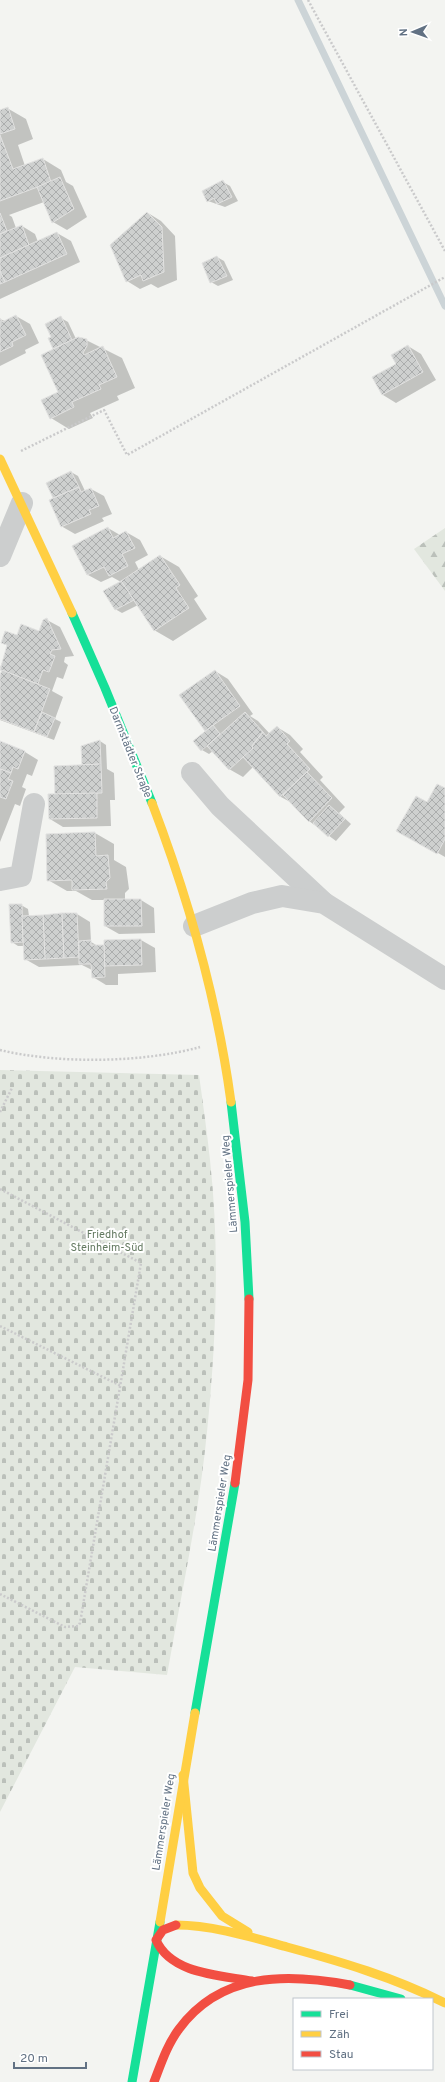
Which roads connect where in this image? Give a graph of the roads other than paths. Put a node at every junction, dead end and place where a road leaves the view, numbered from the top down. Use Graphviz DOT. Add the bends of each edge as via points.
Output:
graph roads {
  1 [pos="1,460"];
  2 [pos="22,503"];
  3 [pos="0,556"];
  4 [pos="192,773"];
  5 [pos="34,804"];
  6 [pos="0,880"];
  7 [pos="324,903"];
  8 [pos="194,926"];
  9 [pos="445,979"];
  10 [pos="184,1775"];
  11 [pos="259,1939"];
  12 [pos="156,1940"];
  13 [pos="252,1981"];
  14 [pos="398,1998"];
  15 [pos="445,2003"];
  16 [pos="132,2082"];
  17 [pos="154,2082"];
  1 -- 2 [label="main road, Darmstädter Straße"];
  2 -- 3 [label="street"];
  2 -- 8 [label="main road, Darmstädter Straße" via="140,773"];
  4 -- 7 [label="street" via="225,811"];
  5 -- 6 [label="street" via="21,876"];
  7 -- 8 [label="street" via="282,896 252,903"];
  7 -- 9 [label="street"];
  8 -- 10 [label="main road, Lämmerspieler Weg" via="222,1041 233,1104 245,1220 249,1348 245,1413 237,1471"];
  10 -- 11 [label="main road" via="193,1873 200,1888 222,1916"];
  10 -- 12 [label="main road, Lämmerspieler Weg"];
  11 -- 12 [label="main road" via="190,1925 174,1925 163,1930"];
  11 -- 15 [label="main road" via="363,1968 415,1988"];
  12 -- 13 [label="main road" via="161,1951 172,1961 199,1970"];
  12 -- 16 [label="main road, Lämmerspieler Weg"];
  13 -- 14 [label="main road" via="330,1981 363,1987"];
  13 -- 17 [label="main road" via="207,2002 183,2024 167,2050"];
}
